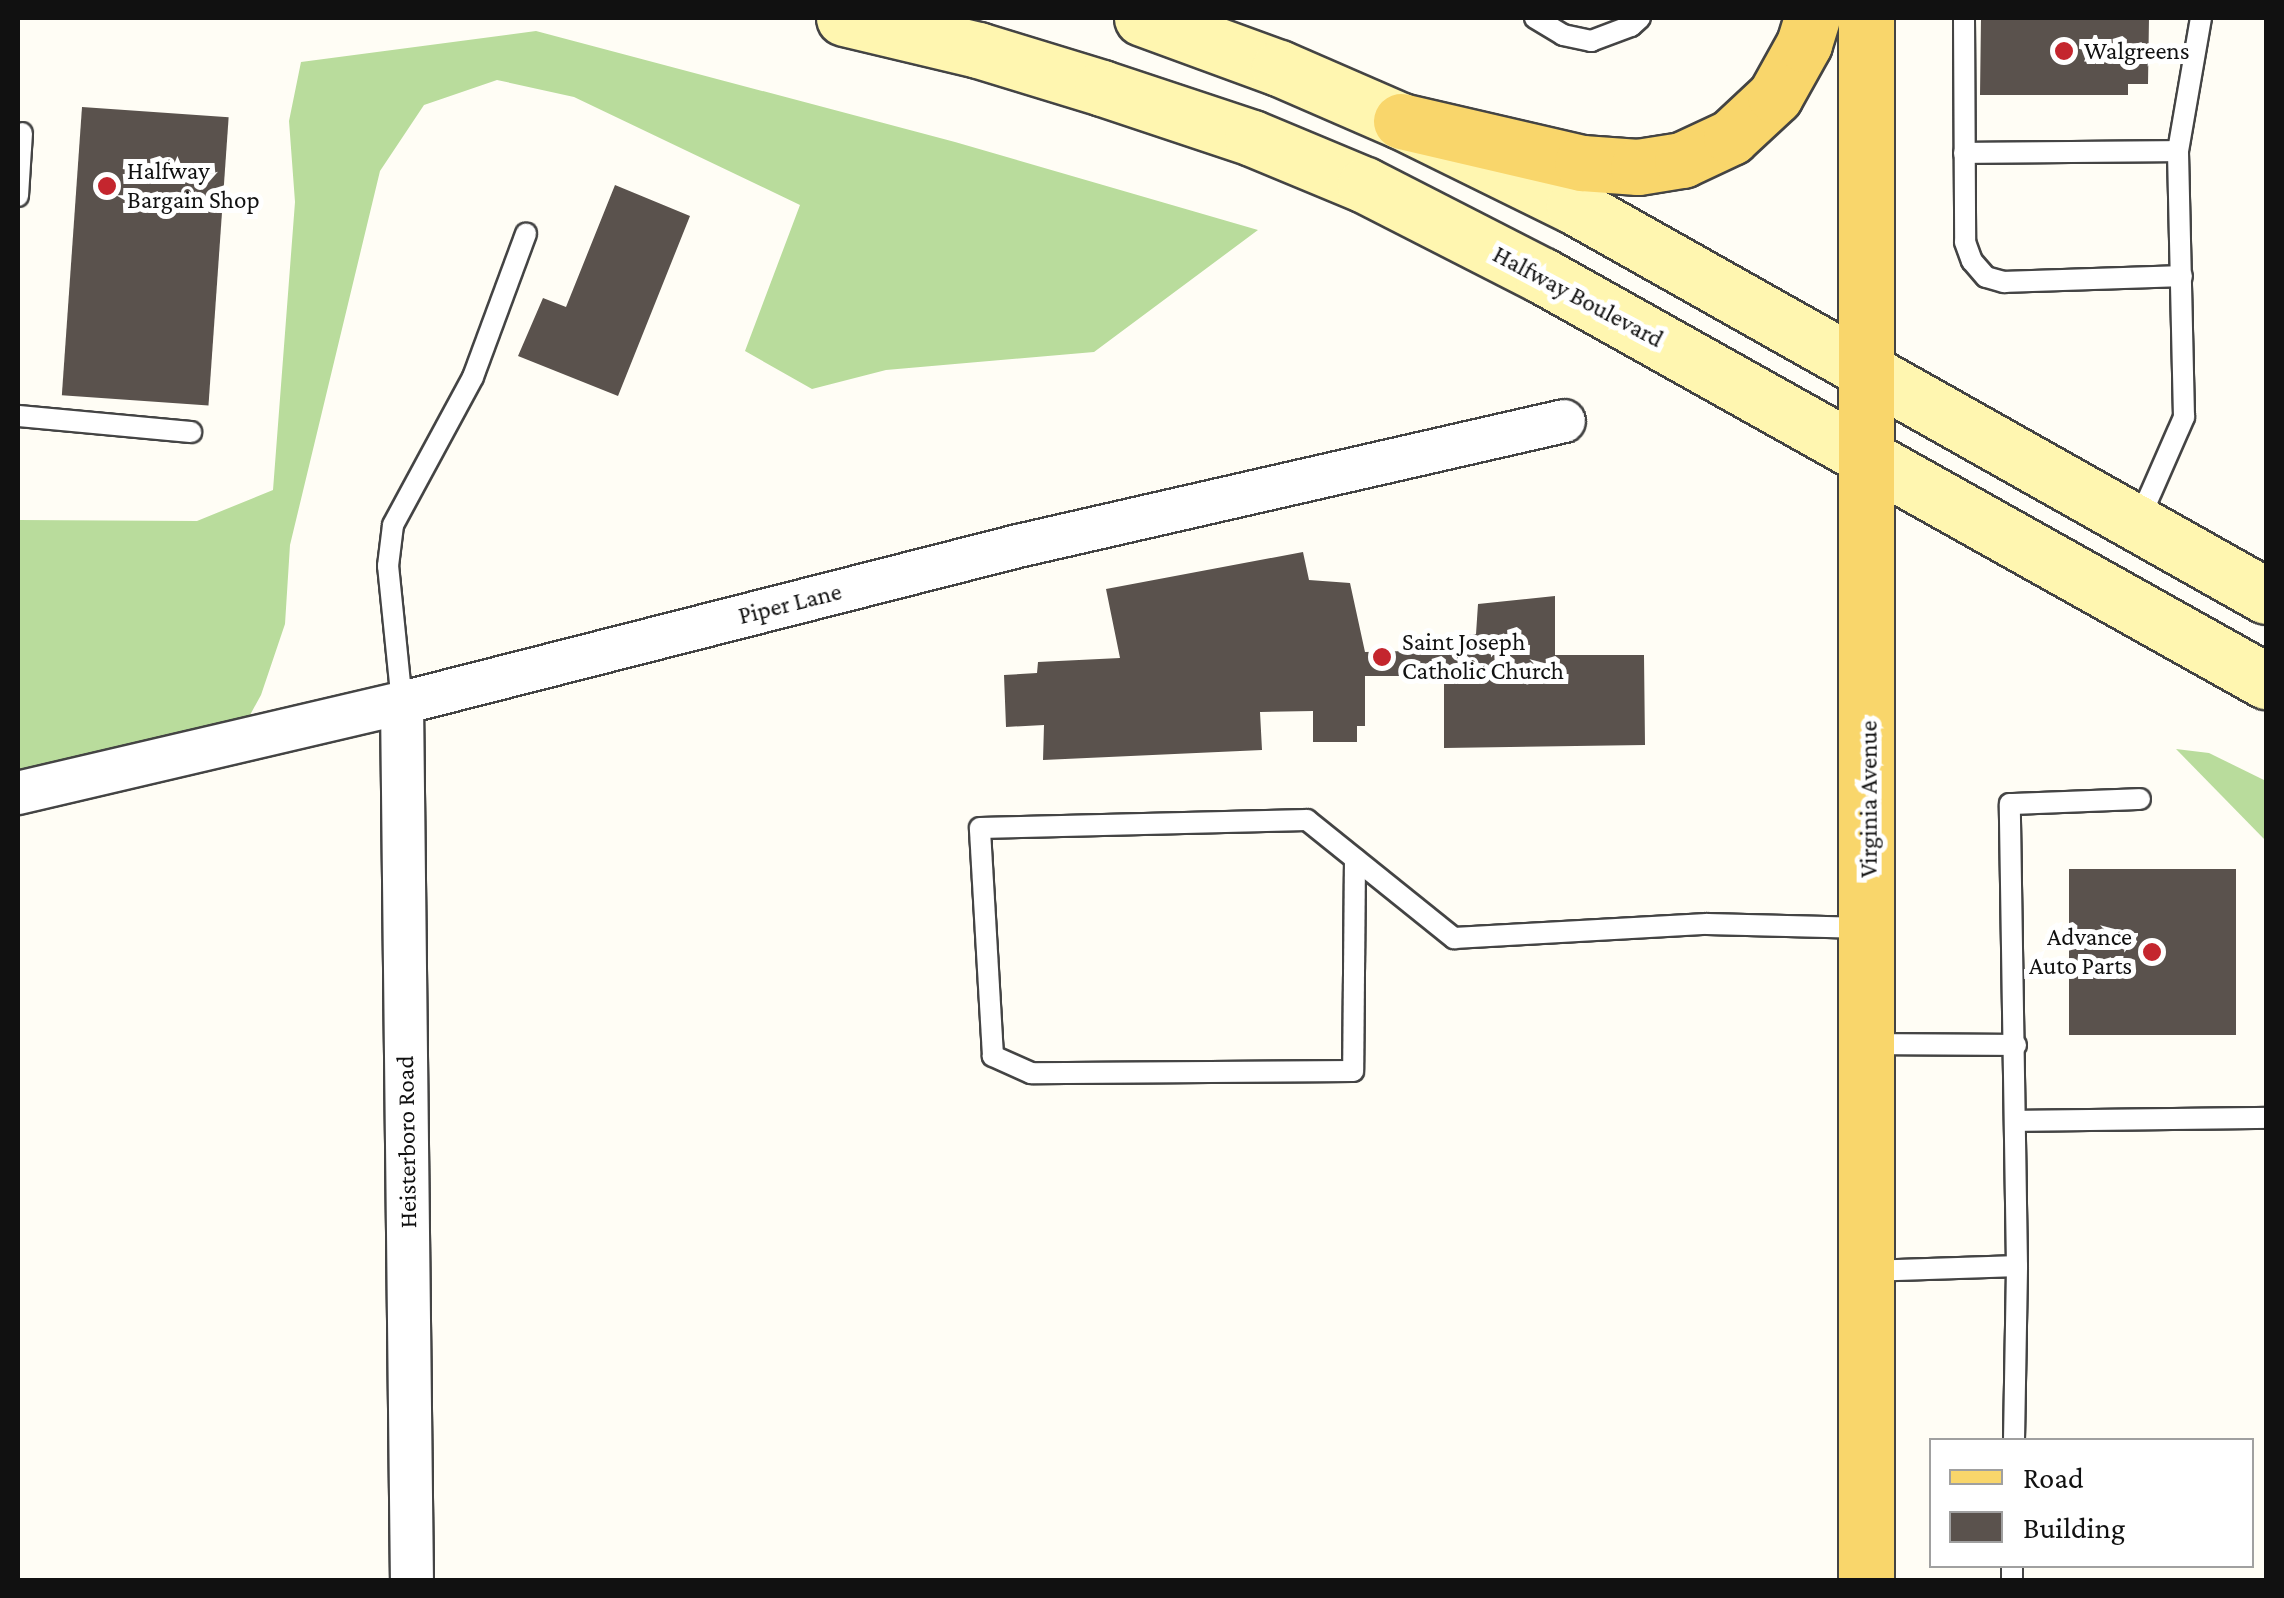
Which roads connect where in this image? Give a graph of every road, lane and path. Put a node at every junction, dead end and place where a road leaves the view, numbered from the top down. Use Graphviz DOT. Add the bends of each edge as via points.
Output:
graph roads {
  1 [pos="844,18"];
  2 [pos="1142,18"];
  3 [pos="1535,18"];
  4 [pos="1640,18"];
  5 [pos="1812,18"];
  6 [pos="1866,18"];
  7 [pos="1964,18"];
  8 [pos="2201,18"];
  9 [pos="1401,121"];
  10 [pos="22,133"];
  11 [pos="2178,152"];
  12 [pos="1964,153"];
  13 [pos="18,196"];
  14 [pos="526,234"];
  15 [pos="2182,276"];
  16 [pos="1868,368"];
  17 [pos="18,416"];
  18 [pos="1564,421"];
  19 [pos="191,432"];
  20 [pos="1869,458"];
  21 [pos="2137,523"];
  22 [pos="2266,596"];
  23 [pos="2266,681"];
  24 [pos="402,703"];
  25 [pos="18,793"];
  26 [pos="2140,799"];
  27 [pos="1354,859"];
  28 [pos="1868,928"];
  29 [pos="1868,1044"];
  30 [pos="2016,1046"];
  31 [pos="2266,1118"];
  32 [pos="2017,1120"];
  33 [pos="2017,1266"];
  34 [pos="1867,1271"];
  35 [pos="2014,1438"];
  36 [pos="412,1580"];
  37 [pos="1866,1580"];
  1 -- 20 [label="main road, Halfway Boulevard" via="1102,88 1365,185"];
  2 -- 9 [label="main road"];
  3 -- 4 [label="lane" via="1591,41"];
  5 -- 9 [label="main road" via="1775,96 1731,138 1682,160 1638,167 1582,163"];
  6 -- 16 [label="main road, Virginia Avenue"];
  7 -- 12 [label="lane"];
  8 -- 11 [label="lane"];
  9 -- 16 [label="main road" via="1574,206"];
  10 -- 13 [label="lane"];
  11 -- 12 [label="lane"];
  11 -- 15 [label="lane"];
  12 -- 15 [label="lane" via="1964,242 1986,277 2004,282"];
  14 -- 24 [label="lane" via="474,377 392,525 388,566"];
  15 -- 21 [label="lane" via="2184,417"];
  16 -- 20 [label="main road, Virginia Avenue"];
  16 -- 21 [label="main road"];
  17 -- 19 [label="lane"];
  18 -- 24 [label="street, Piper Lane" via="1018,546"];
  20 -- 23 [label="main road, Halfway Boulevard"];
  20 -- 28 [label="main road, Virginia Avenue"];
  21 -- 22 [label="main road"];
  24 -- 25 [label="street, Piper Lane"];
  24 -- 36 [label="street, Heisterboro Road"];
  26 -- 30 [label="lane" via="2010,804"];
  27 -- 27 [label="lane" via="1307,820 980,828 993,1056 1031,1073 1353,1070"];
  27 -- 28 [label="lane" via="1454,938 1707,924"];
  28 -- 29 [label="main road, Virginia Avenue"];
  29 -- 30 [label="lane"];
  29 -- 34 [label="main road, Virginia Avenue"];
  30 -- 32 [label="lane"];
  31 -- 32 [label="lane"];
  32 -- 33 [label="lane"];
  33 -- 34 [label="lane"];
  33 -- 35 [label="lane"];
  34 -- 37 [label="main road, Virginia Avenue"];
}
